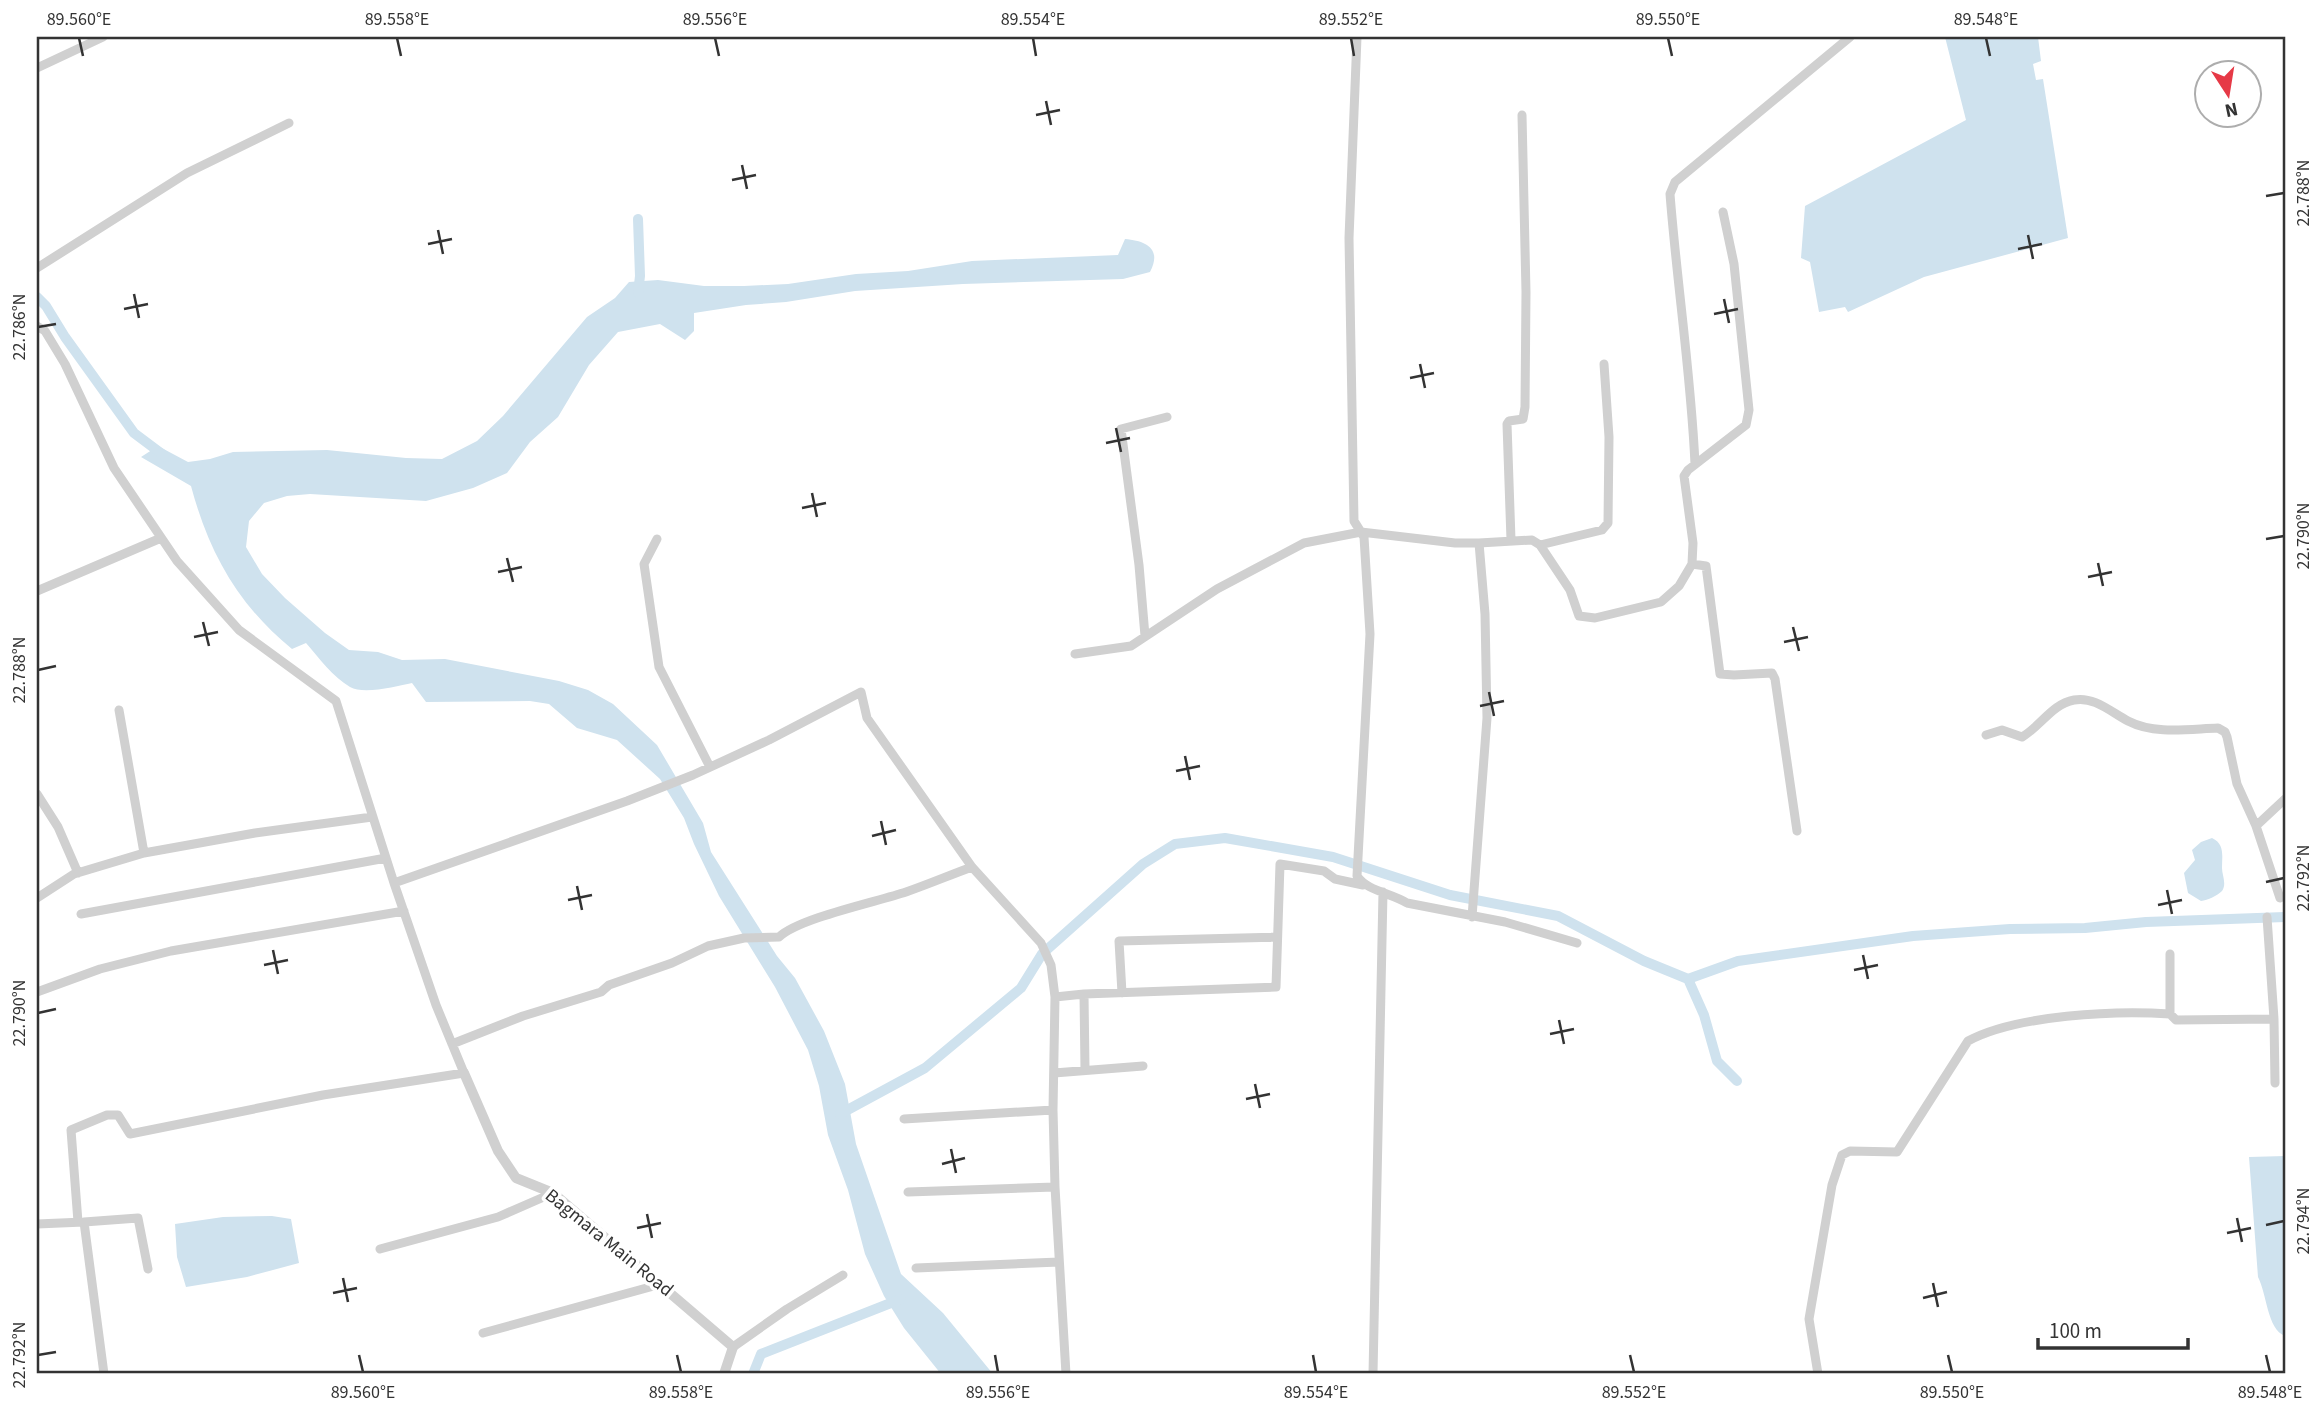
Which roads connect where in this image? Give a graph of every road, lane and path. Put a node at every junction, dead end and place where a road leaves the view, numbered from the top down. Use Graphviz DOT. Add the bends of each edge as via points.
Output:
graph roads {
  1 [pos="103,37"];
  2 [pos="1357,37"];
  3 [pos="1850,37"];
  4 [pos="37,68"];
  5 [pos="1522,115"];
  6 [pos="289,122"];
  7 [pos="1723,212"];
  8 [pos="37,268"];
  9 [pos="37,326"];
  10 [pos="1604,364"];
  11 [pos="1167,417"];
  12 [pos="1695,464"];
  13 [pos="1361,533"];
  14 [pos="161,538"];
  15 [pos="657,539"];
  16 [pos="1511,540"];
  17 [pos="1479,543"];
  18 [pos="1540,545"];
  19 [pos="1692,564"];
  20 [pos="37,591"];
  21 [pos="1145,636"];
  22 [pos="1075,654"];
  23 [pos="119,710"];
  24 [pos="1986,734"];
  25 [pos="710,767"];
  26 [pos="37,794"];
  27 [pos="2285,800"];
  28 [pos="372,817"];
  29 [pos="2256,826"];
  30 [pos="1797,831"];
  31 [pos="144,853"];
  32 [pos="386,858"];
  33 [pos="972,867"];
  34 [pos="78,873"];
  35 [pos="1360,880"];
  36 [pos="394,883"];
  37 [pos="1382,892"];
  38 [pos="37,898"];
  39 [pos="2280,898"];
  40 [pos="404,911"];
  41 [pos="81,914"];
  42 [pos="1472,917"];
  43 [pos="2267,917"];
  44 [pos="1277,937"];
  45 [pos="1577,943"];
  46 [pos="2170,954"];
  47 [pos="37,992"];
  48 [pos="1122,993"];
  49 [pos="1084,994"];
  50 [pos="1055,997"];
  51 [pos="2171,1013"];
  52 [pos="2274,1019"];
  53 [pos="452,1044"];
  54 [pos="1143,1066"];
  55 [pos="1085,1069"];
  56 [pos="464,1073"];
  57 [pos="1054,1073"];
  58 [pos="2276,1083"];
  59 [pos="1053,1110"];
  60 [pos="904,1119"];
  61 [pos="1055,1187"];
  62 [pos="908,1192"];
  63 [pos="553,1193"];
  64 [pos="81,1222"];
  65 [pos="37,1224"];
  66 [pos="380,1249"];
  67 [pos="1059,1262"];
  68 [pos="916,1268"];
  69 [pos="148,1269"];
  70 [pos="843,1275"];
  71 [pos="661,1284"];
  72 [pos="483,1333"];
  73 [pos="733,1347"];
  74 [pos="104,1374"];
  75 [pos="724,1374"];
  76 [pos="1066,1374"];
  77 [pos="1373,1374"];
  78 [pos="1818,1374"];
  1 -- 4 [label="street"];
  2 -- 13 [label="street" via="1349,238 1354,521"];
  3 -- 12 [label="street" via="1675,182 1670,194"];
  5 -- 16 [label="street" via="1525,407 1523,419 1507,424"];
  6 -- 8 [label="street" via="187,173"];
  7 -- 12 [label="street" via="1734,264 1749,410 1746,425"];
  9 -- 14 [label="street" via="65,364 114,468"];
  10 -- 18 [label="street" via="1608,523 1602,530"];
  11 -- 21 [label="street" via="1121,429"];
  12 -- 19 [label="street" via="1684,476"];
  13 -- 17 [label="street"];
  13 -- 21 [label="street" via="1304,543 1217,589"];
  13 -- 35 [label="street" via="1370,634"];
  14 -- 20 [label="street"];
  14 -- 28 [label="street" via="239,630 336,701"];
  15 -- 25 [label="street" via="644,564 659,667"];
  16 -- 17 [label="street"];
  16 -- 18 [label="street" via="1532,540"];
  17 -- 42 [label="street" via="1487,718"];
  18 -- 19 [label="street" via="1570,590 1579,616 1586,618 1661,602 1679,586"];
  19 -- 30 [label="street" via="1706,566 1720,674 1772,673 1775,679"];
  21 -- 22 [label="street" via="1131,646"];
  23 -- 31 [label="street"];
  24 -- 29 [label="street" via="2002,730 2022,737 2057,706 2076,699 2092,701 2149,730 2218,728 2227,737 2237,784"];
  25 -- 33 [label="street" via="860,692 867,718"];
  25 -- 36 [label="street"];
  26 -- 34 [label="street"];
  27 -- 29 [label="street"];
  28 -- 31 [label="street"];
  28 -- 32 [label="street"];
  29 -- 39 [label="street"];
  31 -- 34 [label="street"];
  32 -- 36 [label="street"];
  32 -- 41 [label="street"];
  33 -- 50 [label="street" via="1041,943 1051,965"];
  33 -- 53 [label="street" via="826,916 779,937 708,946 608,985 601,992"];
  34 -- 38 [label="street"];
  35 -- 37 [label="street"];
  35 -- 44 [label="street" via="1335,879 1324,871 1280,864"];
  36 -- 40 [label="street"];
  37 -- 42 [label="street" via="1407,903"];
  37 -- 77 [label="street"];
  40 -- 47 [label="street" via="171,951 100,969"];
  40 -- 53 [label="street"];
  42 -- 45 [label="street"];
  43 -- 52 [label="street"];
  44 -- 48 [label="street" via="1276,987"];
  44 -- 48 [label="street" via="1119,941"];
  46 -- 51 [label="street"];
  48 -- 49 [label="street"];
  49 -- 50 [label="street"];
  49 -- 55 [label="street"];
  50 -- 57 [label="street"];
  51 -- 52 [label="street" via="2176,1020"];
  51 -- 78 [label="street" via="2065,1016 1981,1034 1968,1041 1897,1152 1850,1151 1842,1155 1832,1185 1809,1319"];
  52 -- 58 [label="street"];
  53 -- 56 [label="street"];
  54 -- 55 [label="street"];
  55 -- 57 [label="street"];
  56 -- 63 [label="street, Bagmara Main Road" via="516,1178"];
  56 -- 64 [label="street" via="323,1095 130,1134 118,1115 107,1115 71,1130"];
  57 -- 59 [label="street"];
  59 -- 60 [label="street"];
  59 -- 61 [label="street"];
  61 -- 62 [label="street"];
  61 -- 67 [label="street"];
  63 -- 66 [label="street" via="498,1217"];
  63 -- 71 [label="street, Bagmara Main Road"];
  64 -- 65 [label="street"];
  64 -- 69 [label="street" via="138,1218"];
  64 -- 74 [label="street"];
  67 -- 68 [label="street"];
  67 -- 76 [label="street"];
  70 -- 73 [label="street"];
  71 -- 72 [label="street"];
  71 -- 73 [label="street, Bagmara Main Road"];
  73 -- 75 [label="street"];
}
